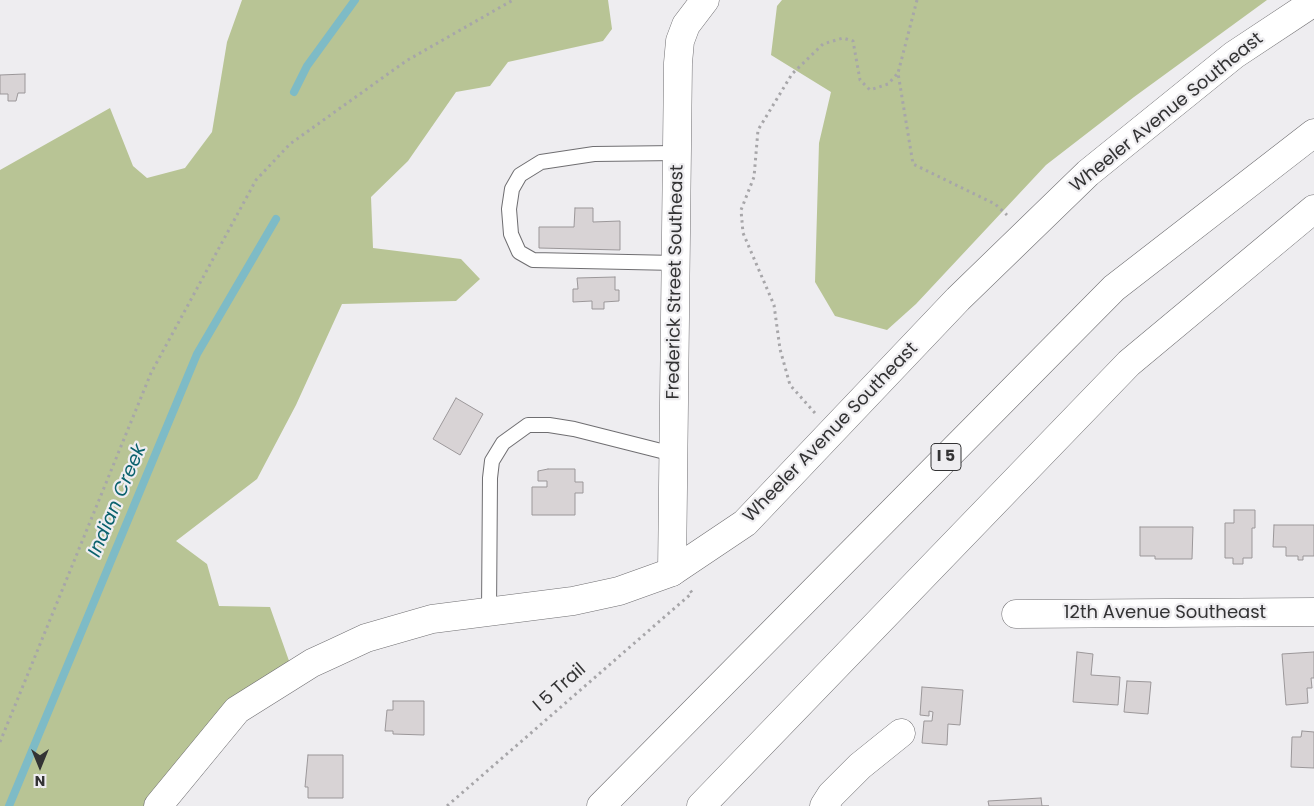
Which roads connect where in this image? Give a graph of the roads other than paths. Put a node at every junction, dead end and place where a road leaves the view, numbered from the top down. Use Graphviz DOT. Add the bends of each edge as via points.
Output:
graph roads {
  1 [pos="705,0"];
  2 [pos="1314,2"];
  3 [pos="1314,133"];
  4 [pos="677,153"];
  5 [pos="1314,209"];
  6 [pos="676,263"];
  7 [pos="673,454"];
  8 [pos="672,572"];
  9 [pos="489,612"];
  10 [pos="1314,612"];
  11 [pos="1016,614"];
  12 [pos="901,733"];
  13 [pos="158,806"];
  14 [pos="601,806"];
  15 [pos="701,806"];
  16 [pos="824,806"];
  1 -- 4 [label="main road, Frederick Street Southeast" via="686,26 680,41"];
  2 -- 8 [label="main road, Wheeler Avenue Southeast" via="1234,56 1088,173 958,300 745,524"];
  3 -- 14 [label="main road, I 5" via="1114,288"];
  4 -- 6 [label="main road, Frederick Street Southeast"];
  4 -- 6 [label="lane" via="594,154 541,162 520,175 512,189 509,208 511,234 519,252 533,260"];
  5 -- 15 [label="main road" via="1129,363"];
  6 -- 7 [label="main road, Frederick Street Southeast"];
  7 -- 8 [label="main road, Frederick Street Southeast"];
  7 -- 9 [label="lane" via="574,428 549,425 528,425 504,442 492,461 490,478"];
  8 -- 9 [label="main road, Wheeler Avenue Southeast" via="610,593"];
  9 -- 13 [label="main road, Wheeler Avenue Southeast" via="432,619 394,628 312,663 237,710"];
  10 -- 11 [label="main road, 12th Avenue Southeast"];
  12 -- 16 [label="main road" via="860,766"];
}
